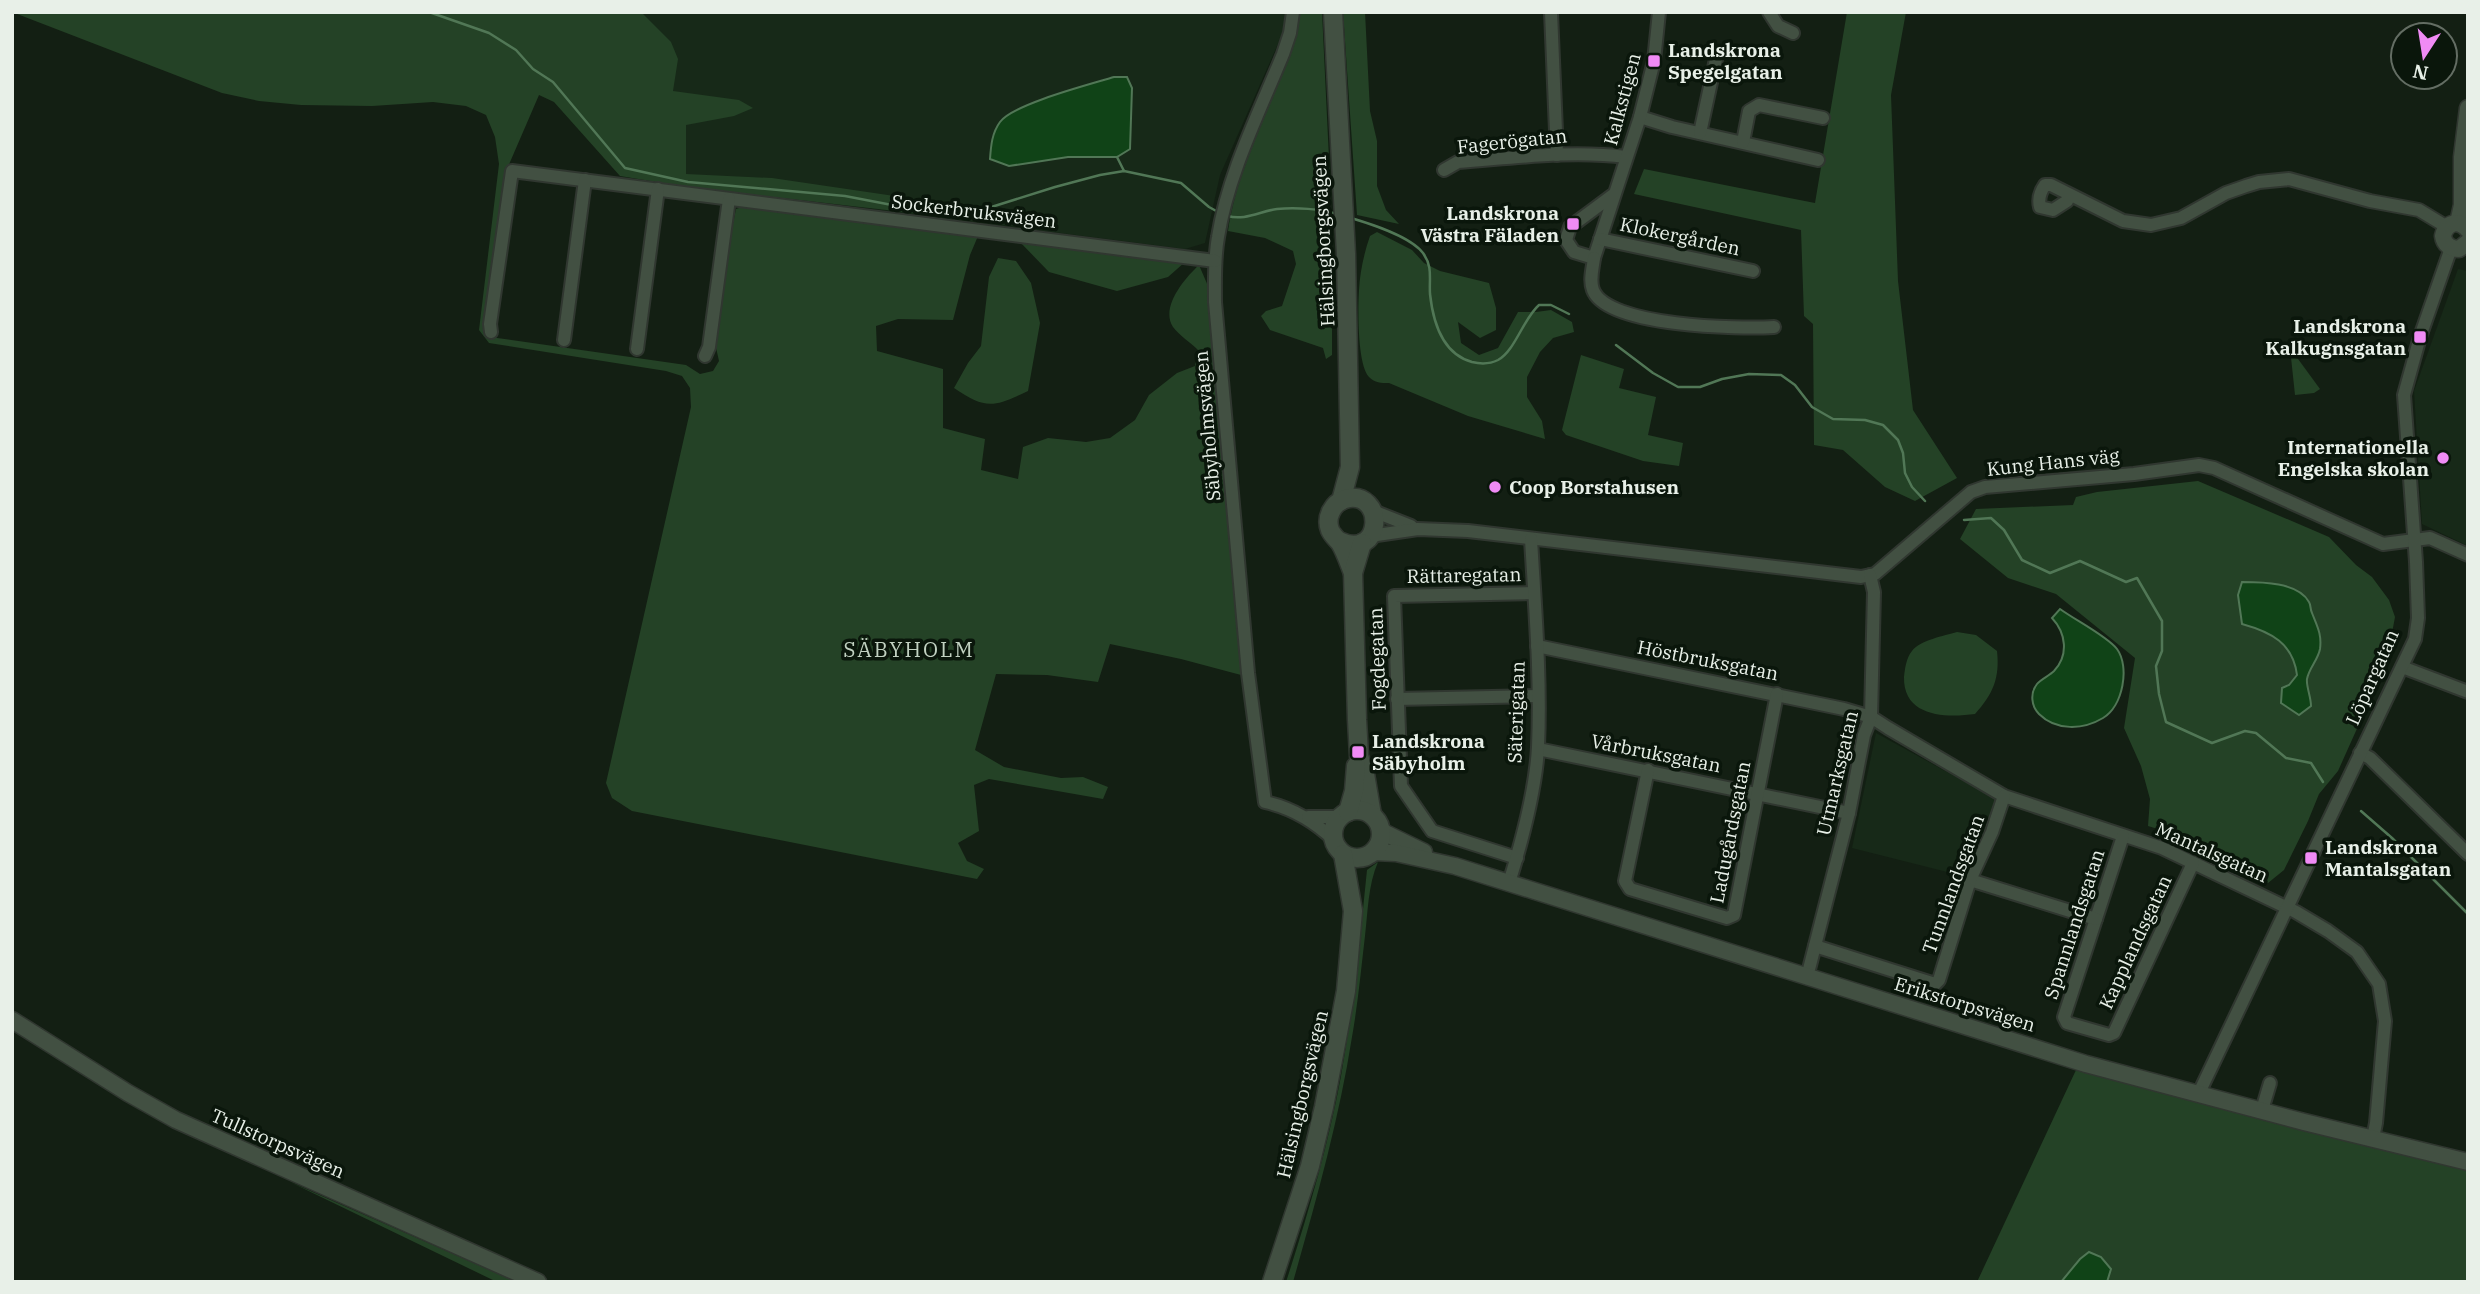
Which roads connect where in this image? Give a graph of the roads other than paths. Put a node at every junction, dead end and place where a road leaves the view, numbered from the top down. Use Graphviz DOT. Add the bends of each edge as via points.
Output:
graph roads {
  1 [pos="1293,12"];
  2 [pos="1333,12"];
  3 [pos="1551,12"];
  4 [pos="1660,12"];
  5 [pos="1769,12"];
  6 [pos="1793,33"];
  7 [pos="1716,59"];
  8 [pos="2468,108"];
  9 [pos="1640,117"];
  10 [pos="1823,118"];
  11 [pos="1700,133"];
  12 [pos="1743,142"];
  13 [pos="1558,155"];
  14 [pos="1626,157"];
  15 [pos="1818,160"];
  16 [pos="1444,170"];
  17 [pos="585,180"];
  18 [pos="657,189"];
  19 [pos="1613,195"];
  20 [pos="2069,195"];
  21 [pos="729,199"];
  22 [pos="2461,237"];
  23 [pos="1600,239"];
  24 [pos="1594,258"];
  25 [pos="1215,261"];
  26 [pos="1753,271"];
  27 [pos="1774,327"];
  28 [pos="492,332"];
  29 [pos="564,340"];
  30 [pos="637,349"];
  31 [pos="705,356"];
  32 [pos="1350,467"];
  33 [pos="1340,501"];
  34 [pos="1367,505"];
  35 [pos="1418,529"];
  36 [pos="1366,539"];
  37 [pos="1531,539"];
  38 [pos="2414,539"];
  39 [pos="1339,541"];
  40 [pos="2468,555"];
  41 [pos="1353,573"];
  42 [pos="1870,575"];
  43 [pos="1534,593"];
  44 [pos="1394,596"];
  45 [pos="1537,646"];
  46 [pos="2402,667"];
  47 [pos="2468,692"];
  48 [pos="1777,694"];
  49 [pos="1537,696"];
  50 [pos="1397,699"];
  51 [pos="1871,717"];
  52 [pos="1538,749"];
  53 [pos="2360,753"];
  54 [pos="1359,756"];
  55 [pos="1648,770"];
  56 [pos="1756,792"];
  57 [pos="2004,796"];
  58 [pos="1849,813"];
  59 [pos="1345,814"];
  60 [pos="1307,817"];
  61 [pos="1377,823"];
  62 [pos="2123,836"];
  63 [pos="1339,847"];
  64 [pos="1370,854"];
  65 [pos="2468,855"];
  66 [pos="1517,858"];
  67 [pos="2193,863"];
  68 [pos="1455,866"];
  69 [pos="1970,880"];
  70 [pos="1509,883"];
  71 [pos="2288,908"];
  72 [pos="1353,911"];
  73 [pos="2096,919"];
  74 [pos="1815,946"];
  75 [pos="1807,977"];
  76 [pos="12,1020"];
  77 [pos="2109,1035"];
  78 [pos="2270,1083"];
  79 [pos="2199,1093"];
  80 [pos="2262,1111"];
  81 [pos="2373,1138"];
  82 [pos="2468,1161"];
  83 [pos="538,1282"];
  84 [pos="1272,1282"];
  1 -- 25 [label="street, Säbyholmsvägen" via="1283,54 1231,182"];
  2 -- 32 [label="main road, Hälsingborgsvägen" via="1346,254"];
  3 -- 13 [label="street"];
  4 -- 9 [label="street, Kalkstigen"];
  5 -- 6 [label="street" via="1778,26"];
  7 -- 11 [label="street"];
  8 -- 22 [label="street, Löpargatan"];
  9 -- 11 [label="street"];
  9 -- 14 [label="street, Kalkstigen"];
  10 -- 12 [label="street" via="1759,105 1749,111"];
  11 -- 12 [label="street"];
  12 -- 15 [label="street"];
  13 -- 14 [label="street, Fagerögatan"];
  13 -- 16 [label="street, Fagerögatan" via="1458,162"];
  14 -- 19 [label="street, Kalkstigen"];
  17 -- 18 [label="street, Sockerbruksvägen"];
  17 -- 28 [label="street, Sockerbruksvägen" via="512,171"];
  17 -- 29 [label="street"];
  18 -- 21 [label="street, Sockerbruksvägen"];
  18 -- 30 [label="street"];
  19 -- 23 [label="street, Kalkstigen"];
  19 -- 24 [label="street" via="1567,231 1570,250"];
  20 -- 22 [label="street" via="2123,221 2151,225 2181,218 2246,186 2289,179 2419,210"];
  21 -- 25 [label="street, Sockerbruksvägen"];
  21 -- 31 [label="street"];
  22 -- 38 [label="street, Löpargatan" via="2420,337 2403,395"];
  23 -- 24 [label="street, Kalkstigen"];
  23 -- 26 [label="street, Klokergården"];
  24 -- 27 [label="street, Kalkstigen" via="1592,289 1615,309 1682,325"];
  25 -- 60 [label="street, Säbyholmsvägen" via="1248,673 1262,789 1265,803"];
  32 -- 33 [label="main road, Hälsingborgsvägen"];
  32 -- 34 [label="main road, Hälsingborgsvägen"];
  33 -- 34 [label="main road" via="1351,498"];
  33 -- 39 [label="main road" via="1328,521"];
  34 -- 35 [label="street"];
  34 -- 36 [label="main road" via="1375,523"];
  35 -- 36 [label="street"];
  35 -- 37 [label="street"];
  36 -- 39 [label="main road" via="1350,545"];
  36 -- 41 [label="main road"];
  37 -- 42 [label="street"];
  37 -- 43 [label="street, Säterigatan"];
  38 -- 40 [label="street, Kung Hans väg" via="2430,538"];
  38 -- 42 [label="street, Kung Hans väg" via="2383,544 2199,465 1978,489"];
  38 -- 46 [label="street, Löpargatan" via="2417,627"];
  39 -- 41 [label="main road"];
  41 -- 54 [label="main road"];
  42 -- 51 [label="street, Utmarksgatan" via="1874,592"];
  43 -- 44 [label="street, Rättaregatan"];
  43 -- 45 [label="street, Säterigatan"];
  44 -- 50 [label="street, Fogdegatan"];
  45 -- 48 [label="street, Höstbruksgatan"];
  45 -- 49 [label="street, Säterigatan"];
  46 -- 47 [label="street"];
  46 -- 53 [label="street, Löpargatan"];
  48 -- 51 [label="street, Höstbruksgatan"];
  48 -- 56 [label="street, Ladugårdsgatan"];
  49 -- 50 [label="street"];
  49 -- 52 [label="street, Säterigatan"];
  50 -- 66 [label="street, Fogdegatan" via="1400,783 1425,823 1432,831"];
  51 -- 57 [label="street, Mantalsgatan"];
  51 -- 58 [label="street, Utmarksgatan"];
  52 -- 55 [label="street, Vårbruksgatan"];
  52 -- 66 [label="street, Säterigatan"];
  53 -- 65 [label="street"];
  53 -- 71 [label="street, Löpargatan"];
  54 -- 59 [label="main road"];
  54 -- 61 [label="main road"];
  55 -- 56 [label="street, Vårbruksgatan"];
  55 -- 56 [label="street, Ladugårdsgatan" via="1625,881 1630,889 1727,918 1734,915"];
  56 -- 58 [label="street, Vårbruksgatan"];
  57 -- 62 [label="street, Mantalsgatan"];
  57 -- 69 [label="street, Tunnlandsgatan"];
  58 -- 74 [label="street, Utmarksgatan"];
  59 -- 60 [label="street, Säbyholmsvägen"];
  59 -- 61 [label="main road" via="1360,811"];
  59 -- 63 [label="main road" via="1335,825"];
  60 -- 63 [label="street, Säbyholmsvägen"];
  61 -- 64 [label="main road" via="1380,842"];
  61 -- 68 [label="street, Erikstorpsvägen"];
  62 -- 67 [label="street, Mantalsgatan"];
  62 -- 73 [label="street, Spannlandsgatan"];
  63 -- 64 [label="main road" via="1354,858"];
  63 -- 72 [label="main road, Hälsingborgsvägen"];
  64 -- 68 [label="street, Erikstorpsvägen" via="1396,853"];
  64 -- 72 [label="main road, Hälsingborgsvägen"];
  66 -- 70 [label="street, Säterigatan"];
  67 -- 71 [label="street, Mantalsgatan"];
  67 -- 77 [label="street, Kapplandsgatan" via="2114,1033"];
  68 -- 70 [label="street, Erikstorpsvägen"];
  69 -- 73 [label="street"];
  69 -- 74 [label="street, Tunnlandsgatan" via="1935,984"];
  70 -- 75 [label="street, Erikstorpsvägen"];
  71 -- 79 [label="street, Löpargatan"];
  71 -- 81 [label="street, Mantalsgatan" via="2357,952 2379,984 2385,1021"];
  72 -- 84 [label="main road, Hälsingborgsvägen" via="1346,991 1324,1107"];
  73 -- 77 [label="street, Spannlandsgatan" via="2064,1017 2067,1023"];
  74 -- 75 [label="street, Utmarksgatan"];
  75 -- 79 [label="street, Erikstorpsvägen" via="2086,1064"];
  76 -- 83 [label="street, Tullstorpsvägen" via="176,1119"];
  78 -- 80 [label="street"];
  79 -- 80 [label="street, Erikstorpsvägen"];
  80 -- 81 [label="street, Erikstorpsvägen"];
  81 -- 82 [label="street, Erikstorpsvägen"];
}
